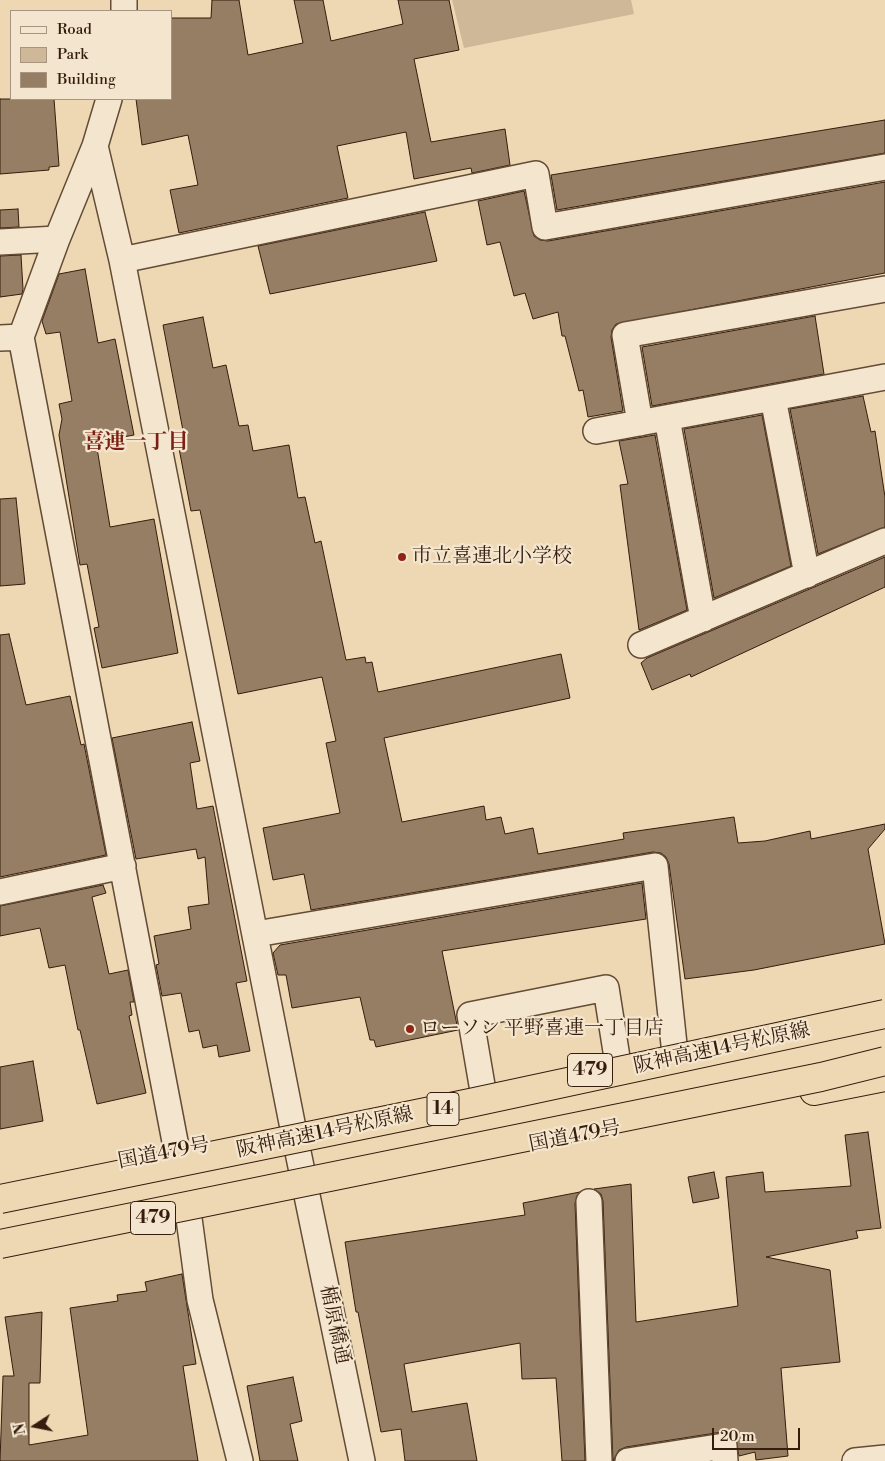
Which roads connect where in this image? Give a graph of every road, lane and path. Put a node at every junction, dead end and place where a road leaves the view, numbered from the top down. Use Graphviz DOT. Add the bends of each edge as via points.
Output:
graph roads {
  1 [pos="109,100"];
  2 [pos="95,146"];
  3 [pos="885,167"];
  4 [pos="57,239"];
  5 [pos="0,242"];
  6 [pos="122,260"];
  7 [pos="885,289"];
  8 [pos="11,338"];
  9 [pos="885,378"];
  10 [pos="773,398"];
  11 [pos="667,418"];
  12 [pos="640,423"];
  13 [pos="596,431"];
  14 [pos="885,541"];
  15 [pos="807,575"];
  16 [pos="703,619"];
  17 [pos="641,645"];
  18 [pos="123,866"];
  19 [pos="0,892"];
  20 [pos="256,934"];
  21 [pos="885,1007"];
  22 [pos="885,1014"];
  23 [pos="675,1054"];
  24 [pos="885,1062"];
  25 [pos="618,1064"];
  26 [pos="885,1077"];
  27 [pos="483,1091"];
  28 [pos="293,1128"];
  29 [pos="177,1152"];
  30 [pos="0,1185"];
  31 [pos="306,1188"];
  32 [pos="0,1199"];
  33 [pos="589,1202"];
  34 [pos="188,1211"];
  35 [pos="0,1244"];
  36 [pos="0,1249"];
  37 [pos="885,1458"];
  38 [pos="240,1461"];
  39 [pos="362,1461"];
  40 [pos="599,1461"];
  41 [pos="628,1461"];
  42 [pos="725,1461"];
  43 [pos="855,1461"];
  1 -- 2 [label="street"];
  2 -- 4 [label="street"];
  2 -- 6 [label="street, 楯原橋通"];
  3 -- 6 [label="street" via="545,227 536,174"];
  4 -- 5 [label="street"];
  4 -- 8 [label="street"];
  6 -- 20 [label="street, 楯原橋通"];
  7 -- 12 [label="street" via="625,335"];
  8 -- 18 [label="street"];
  9 -- 10 [label="street"];
  10 -- 11 [label="street"];
  10 -- 15 [label="street"];
  11 -- 12 [label="street"];
  11 -- 16 [label="street"];
  12 -- 13 [label="street"];
  14 -- 15 [label="street"];
  15 -- 16 [label="street"];
  16 -- 17 [label="street"];
  18 -- 19 [label="street"];
  18 -- 29 [label="street"];
  20 -- 23 [label="street" via="655,866"];
  20 -- 28 [label="street, 楯原橋通"];
  21 -- 23 [label="highway, 国道479号 / 479"];
  22 -- 32 [label="highway, 阪神高速14号松原線 / 14, bridge"];
  23 -- 25 [label="highway, 国道479号 / 479"];
  24 -- 35 [label="highway, 14, bridge"];
  25 -- 27 [label="highway, 国道479号 / 479"];
  25 -- 27 [label="street" via="606,988 470,1015"];
  26 -- 31 [label="highway, 国道479号 / 479"];
  27 -- 28 [label="highway, 国道479号 / 479"];
  28 -- 29 [label="highway, 国道479号 / 479"];
  28 -- 31 [label="street, 楯原橋通"];
  29 -- 30 [label="highway, 国道479号 / 479"];
  31 -- 34 [label="highway, 国道479号 / 479"];
  31 -- 39 [label="street, 楯原橋通"];
  33 -- 40 [label="street"];
  34 -- 36 [label="highway, 国道479号 / 479"];
  34 -- 38 [label="street" via="200,1300"];
  37 -- 43 [label="street"];
  41 -- 42 [label="street" via="724,1446"];
}
